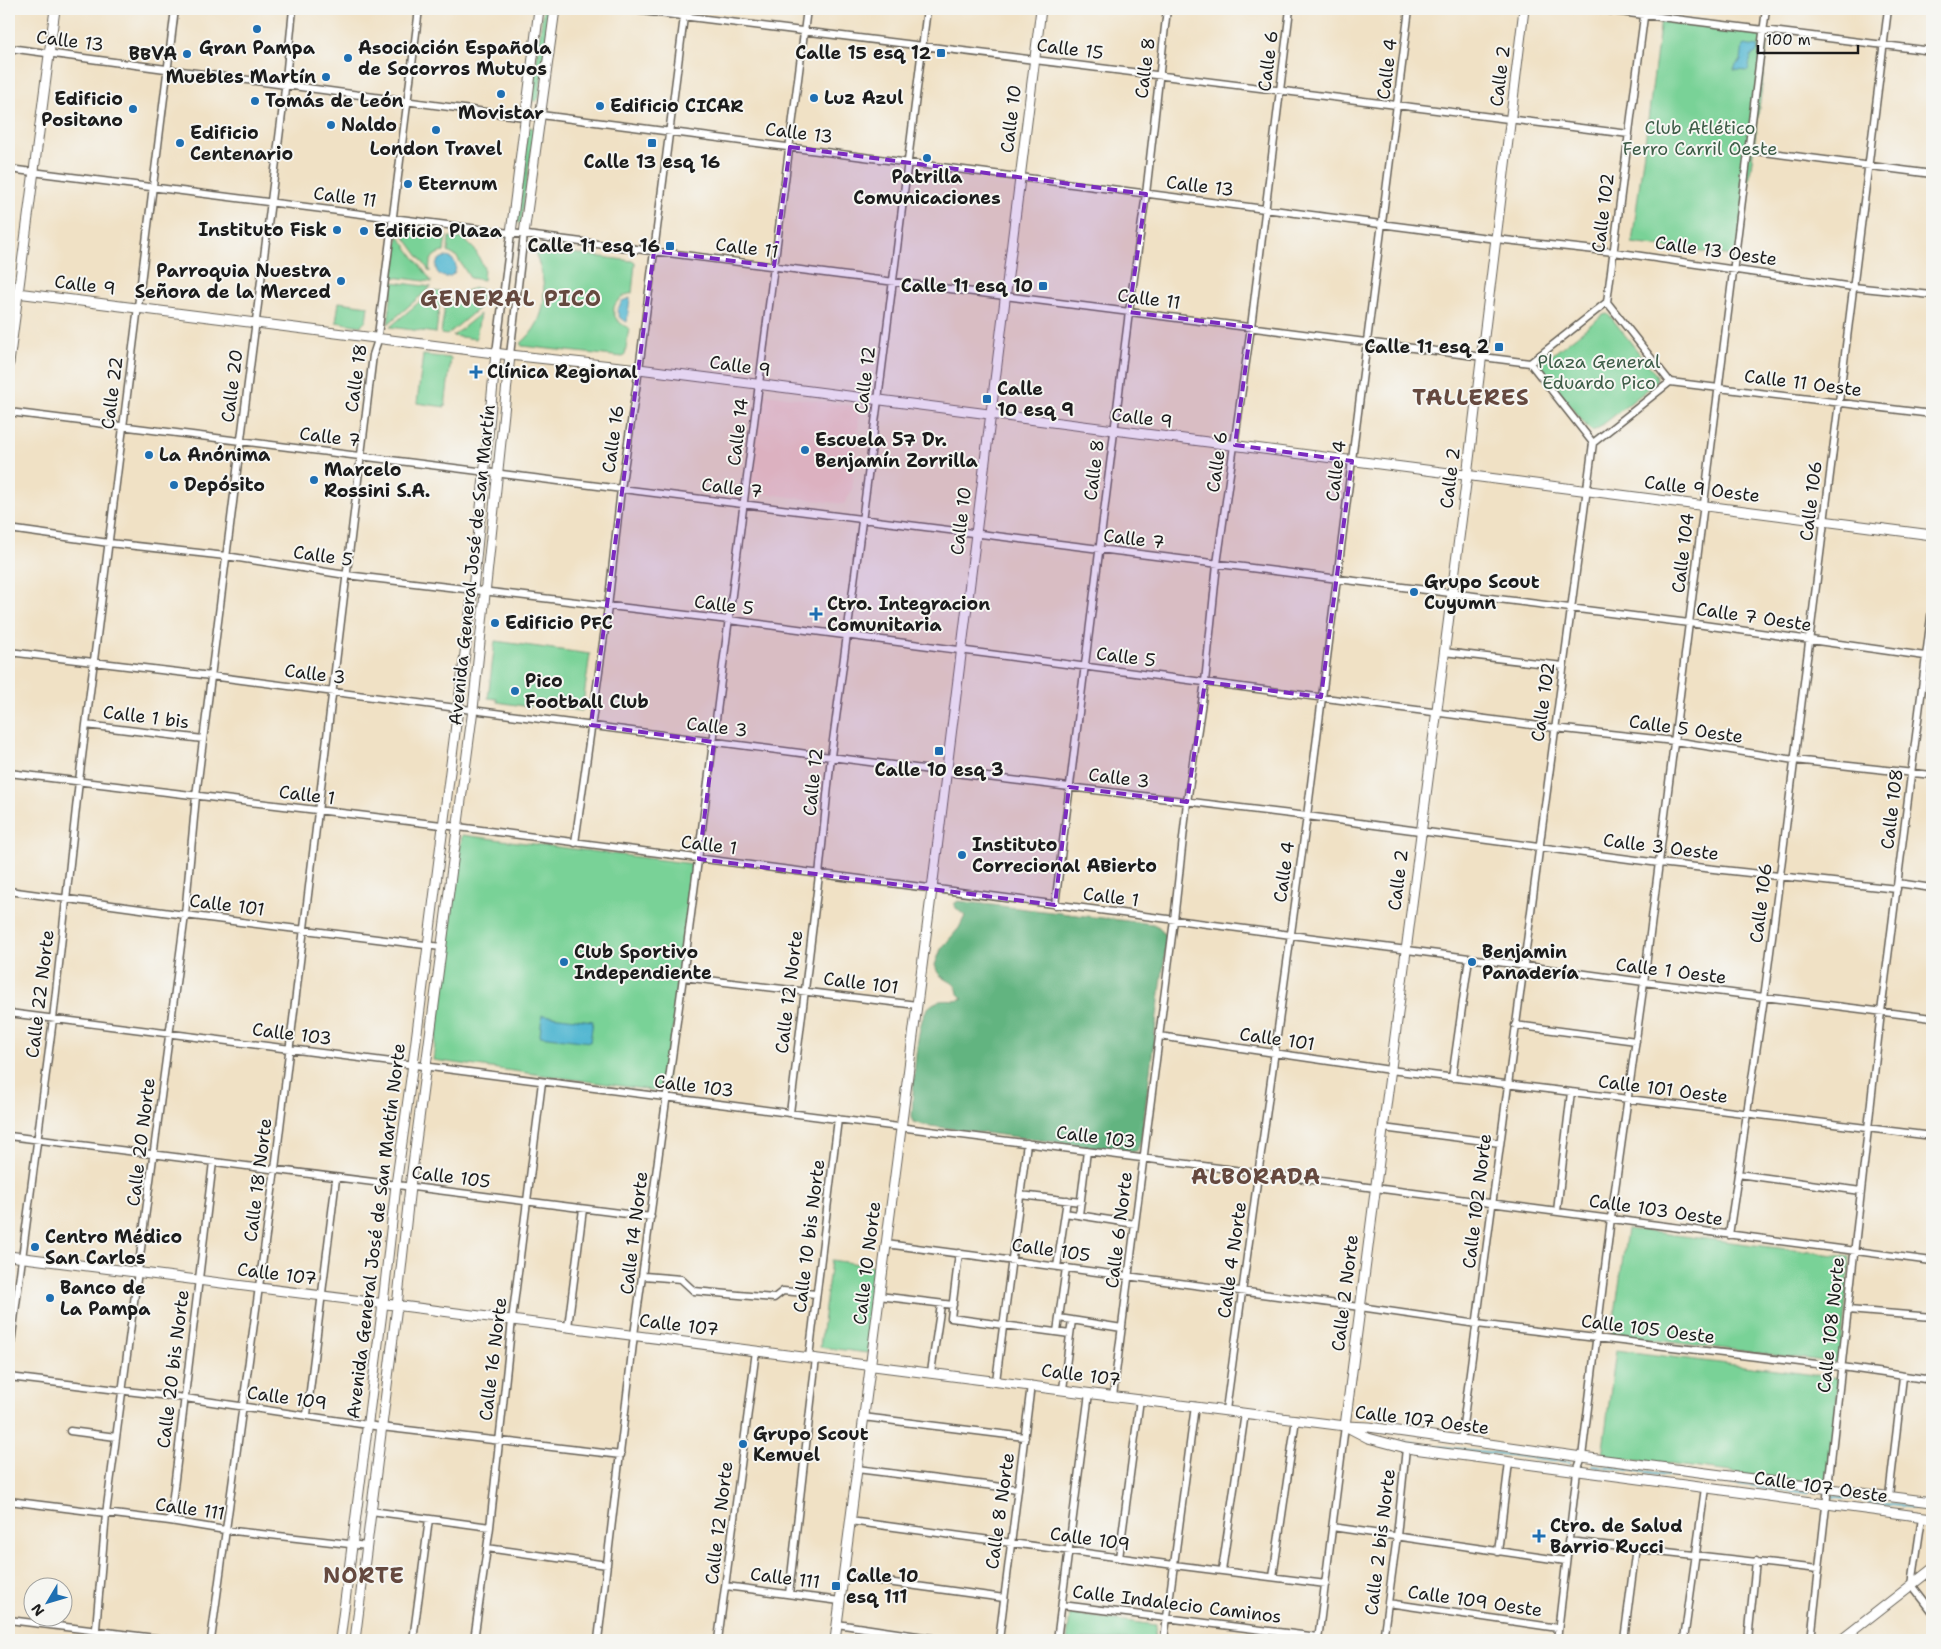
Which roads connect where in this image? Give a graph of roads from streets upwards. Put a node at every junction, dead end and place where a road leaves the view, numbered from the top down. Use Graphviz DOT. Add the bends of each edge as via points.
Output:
graph roads {
  1 [pos="55,9"];
  2 [pos="175,9"];
  3 [pos="293,9"];
  4 [pos="419,9"];
  5 [pos="539,9"];
  6 [pos="554,9"];
  7 [pos="626,9"];
  8 [pos="807,9"];
  9 [pos="927,9"];
  10 [pos="1040,9"];
  11 [pos="1167,9"];
  12 [pos="1290,9"];
  13 [pos="1409,9"];
  14 [pos="1524,9"];
  15 [pos="1596,9"];
  16 [pos="1766,9"];
  17 [pos="1888,9"];
  18 [pos="684,12"];
  19 [pos="1645,12"];
  20 [pos="1764,30"];
  21 [pos="805,31"];
  22 [pos="1883,45"];
  23 [pos="922,46"];
  24 [pos="9,48"];
  25 [pos="1932,51"];
  26 [pos="49,53"];
  27 [pos="1034,60"];
  28 [pos="167,68"];
  29 [pos="1158,75"];
  30 [pos="284,86"];
  31 [pos="1279,90"];
  32 [pos="407,102"];
  33 [pos="1398,105"];
  34 [pos="541,115"];
  35 [pos="524,117"];
  36 [pos="1511,119"];
  37 [pos="669,132"];
  38 [pos="1629,134"];
  39 [pos="790,147"];
  40 [pos="1748,150"];
  41 [pos="908,163"];
  42 [pos="1868,166"];
  43 [pos="9,169"];
  44 [pos="34,172"];
  45 [pos="1932,174"];
  46 [pos="1020,177"];
  47 [pos="152,187"];
  48 [pos="1146,194"];
  49 [pos="270,202"];
  50 [pos="1265,209"];
  51 [pos="392,218"];
  52 [pos="1383,224"];
  53 [pos="511,233"];
  54 [pos="524,234"];
  55 [pos="1496,239"];
  56 [pos="654,251"];
  57 [pos="1614,252"];
  58 [pos="774,266"];
  59 [pos="1734,268"];
  60 [pos="893,281"];
  61 [pos="1853,286"];
  62 [pos="13,292"];
  63 [pos="1932,295"];
  64 [pos="1006,296"];
  65 [pos="1607,302"];
  66 [pos="137,308"];
  67 [pos="1129,312"];
  68 [pos="256,322"];
  69 [pos="1250,327"];
  70 [pos="377,338"];
  71 [pos="1366,342"];
  72 [pos="496,353"];
  73 [pos="510,355"];
  74 [pos="1482,357"];
  75 [pos="9,363"];
  76 [pos="1530,363"];
  77 [pos="639,369"];
  78 [pos="1670,382"];
  79 [pos="759,385"];
  80 [pos="1718,388"];
  81 [pos="878,400"];
  82 [pos="1838,403"];
  83 [pos="9,412"];
  84 [pos="991,414"];
  85 [pos="1932,414"];
  86 [pos="123,426"];
  87 [pos="1114,431"];
  88 [pos="240,441"];
  89 [pos="1592,443"];
  90 [pos="1235,446"];
  91 [pos="361,456"];
  92 [pos="1352,461"];
  93 [pos="484,471"];
  94 [pos="498,473"];
  95 [pos="1467,476"];
  96 [pos="621,489"];
  97 [pos="1586,491"];
  98 [pos="744,504"];
  99 [pos="1704,506"];
  100 [pos="862,519"];
  101 [pos="1824,521"];
  102 [pos="9,530"];
  103 [pos="976,534"];
  104 [pos="1932,535"];
  105 [pos="109,543"];
  106 [pos="1099,550"];
  107 [pos="226,556"];
  108 [pos="1218,564"];
  109 [pos="346,574"];
  110 [pos="1337,580"];
  111 [pos="473,590"];
  112 [pos="485,591"];
  113 [pos="1452,594"];
  114 [pos="608,607"];
  115 [pos="1932,608"];
  116 [pos="1570,609"];
  117 [pos="729,620"];
  118 [pos="1689,623"];
  119 [pos="846,636"];
  120 [pos="1809,640"];
  121 [pos="9,652"];
  122 [pos="961,652"];
  123 [pos="1444,652"];
  124 [pos="1929,657"];
  125 [pos="94,662"];
  126 [pos="1563,666"];
  127 [pos="1085,667"];
  128 [pos="211,676"];
  129 [pos="1205,682"];
  130 [pos="332,692"];
  131 [pos="1321,697"];
  132 [pos="458,708"];
  133 [pos="473,709"];
  134 [pos="1436,712"];
  135 [pos="86,725"];
  136 [pos="591,725"];
  137 [pos="1555,728"];
  138 [pos="203,739"];
  139 [pos="1674,741"];
  140 [pos="714,742"];
  141 [pos="831,756"];
  142 [pos="1794,760"];
  143 [pos="946,772"];
  144 [pos="1912,773"];
  145 [pos="9,774"];
  146 [pos="1932,775"];
  147 [pos="79,781"];
  148 [pos="1069,787"];
  149 [pos="196,796"];
  150 [pos="1187,802"];
  151 [pos="318,811"];
  152 [pos="1307,816"];
  153 [pos="444,825"];
  154 [pos="458,827"];
  155 [pos="1421,831"];
  156 [pos="575,843"];
  157 [pos="1539,846"];
  158 [pos="698,859"];
  159 [pos="1659,863"];
  160 [pos="819,875"];
  161 [pos="1780,875"];
  162 [pos="1897,886"];
  163 [pos="1932,888"];
  164 [pos="932,889"];
  165 [pos="9,891"];
  166 [pos="67,898"];
  167 [pos="1055,905"];
  168 [pos="185,915"];
  169 [pos="1174,920"];
  170 [pos="303,929"];
  171 [pos="1291,936"];
  172 [pos="428,944"];
  173 [pos="441,947"];
  174 [pos="1406,951"];
  175 [pos="1469,958"];
  176 [pos="1523,966"];
  177 [pos="683,977"];
  178 [pos="1644,982"];
  179 [pos="805,992"];
  180 [pos="1764,998"];
  181 [pos="916,1005"];
  182 [pos="1881,1012"];
  183 [pos="9,1013"];
  184 [pos="1932,1018"];
  185 [pos="53,1019"];
  186 [pos="1516,1025"];
  187 [pos="170,1034"];
  188 [pos="1159,1036"];
  189 [pos="1636,1040"];
  190 [pos="289,1049"];
  191 [pos="1275,1054"];
  192 [pos="413,1064"];
  193 [pos="426,1066"];
  194 [pos="1390,1070"];
  195 [pos="1452,1078"];
  196 [pos="542,1082"];
  197 [pos="1508,1084"];
  198 [pos="1571,1092"];
  199 [pos="666,1097"];
  200 [pos="1628,1100"];
  201 [pos="790,1113"];
  202 [pos="1747,1114"];
  203 [pos="838,1119"];
  204 [pos="901,1127"];
  205 [pos="1383,1128"];
  206 [pos="1868,1128"];
  207 [pos="9,1136"];
  208 [pos="1932,1136"];
  209 [pos="36,1140"];
  210 [pos="1027,1143"];
  211 [pos="1500,1143"];
  212 [pos="1087,1151"];
  213 [pos="154,1154"];
  214 [pos="1144,1158"];
  215 [pos="213,1162"];
  216 [pos="274,1169"];
  217 [pos="1259,1173"];
  218 [pos="1738,1174"];
  219 [pos="336,1179"];
  220 [pos="396,1185"];
  221 [pos="410,1187"];
  222 [pos="1375,1188"];
  223 [pos="1861,1191"];
  224 [pos="1020,1195"];
  225 [pos="1067,1200"];
  226 [pos="527,1202"];
  227 [pos="1081,1202"];
  228 [pos="1492,1203"];
  229 [pos="583,1209"];
  230 [pos="1556,1211"];
  231 [pos="1065,1213"];
  232 [pos="1079,1215"];
  233 [pos="651,1218"];
  234 [pos="1611,1218"];
  235 [pos="1135,1224"];
  236 [pos="1729,1235"];
  237 [pos="886,1244"];
  238 [pos="1855,1251"];
  239 [pos="960,1254"];
  240 [pos="9,1256"];
  241 [pos="21,1258"];
  242 [pos="1012,1260"];
  243 [pos="1932,1261"];
  244 [pos="1058,1266"];
  245 [pos="1066,1268"];
  246 [pos="139,1273"];
  247 [pos="644,1276"];
  248 [pos="1128,1276"];
  249 [pos="199,1281"];
  250 [pos="259,1288"];
  251 [pos="1242,1291"];
  252 [pos="816,1294"];
  253 [pos="322,1296"];
  254 [pos="879,1296"];
  255 [pos="383,1304"];
  256 [pos="941,1305"];
  257 [pos="397,1306"];
  258 [pos="953,1306"];
  259 [pos="1360,1307"];
  260 [pos="1848,1310"];
  261 [pos="1932,1317"];
  262 [pos="1059,1318"];
  263 [pos="512,1320"];
  264 [pos="1072,1320"];
  265 [pos="1476,1324"];
  266 [pos="1003,1325"];
  267 [pos="568,1327"];
  268 [pos="1122,1328"];
  269 [pos="1058,1332"];
  270 [pos="1070,1334"];
  271 [pos="634,1336"];
  272 [pos="1596,1338"];
  273 [pos="756,1351"];
  274 [pos="813,1358"];
  275 [pos="9,1359"];
  276 [pos="870,1365"];
  277 [pos="1842,1367"];
  278 [pos="931,1372"];
  279 [pos="9,1377"];
  280 [pos="1903,1377"];
  281 [pos="1932,1380"];
  282 [pos="996,1381"];
  283 [pos="1031,1385"];
  284 [pos="1063,1389"];
  285 [pos="122,1391"];
  286 [pos="1089,1393"];
  287 [pos="1113,1396"];
  288 [pos="185,1398"];
  289 [pos="1140,1399"];
  290 [pos="242,1406"];
  291 [pos="1195,1406"];
  292 [pos="1226,1410"];
  293 [pos="1245,1413"];
  294 [pos="307,1415"];
  295 [pos="864,1417"];
  296 [pos="1296,1419"];
  297 [pos="368,1425"];
  298 [pos="1344,1426"];
  299 [pos="382,1427"];
  300 [pos="70,1431"];
  301 [pos="116,1437"];
  302 [pos="1025,1437"];
  303 [pos="499,1440"];
  304 [pos="1461,1440"];
  305 [pos="1406,1448"];
  306 [pos="621,1455"];
  307 [pos="1582,1457"];
  308 [pos="1509,1462"];
  309 [pos="857,1469"];
  310 [pos="1577,1470"];
  311 [pos="1705,1488"];
  312 [pos="1828,1488"];
  313 [pos="1018,1489"];
  314 [pos="1889,1496"];
  315 [pos="9,1500"];
  316 [pos="1932,1502"];
  317 [pos="1826,1504"];
  318 [pos="371,1511"];
  319 [pos="106,1514"];
  320 [pos="1922,1517"];
  321 [pos="1932,1518"];
  322 [pos="429,1519"];
  323 [pos="170,1521"];
  324 [pos="850,1521"];
  325 [pos="490,1526"];
  326 [pos="1332,1527"];
  327 [pos="225,1530"];
  328 [pos="1397,1536"];
  329 [pos="1568,1541"];
  330 [pos="352,1544"];
  331 [pos="1011,1544"];
  332 [pos="367,1546"];
  333 [pos="487,1548"];
  334 [pos="1636,1548"];
  335 [pos="1069,1551"];
  336 [pos="1498,1552"];
  337 [pos="1696,1554"];
  338 [pos="1119,1558"];
  339 [pos="1566,1561"];
  340 [pos="1756,1561"];
  341 [pos="607,1565"];
  342 [pos="1174,1565"];
  343 [pos="1819,1569"];
  344 [pos="1932,1569"];
  345 [pos="1222,1571"];
  346 [pos="843,1576"];
  347 [pos="1273,1577"];
  348 [pos="1326,1584"];
  349 [pos="1912,1585"];
  350 [pos="726,1586"];
  351 [pos="789,1594"];
  352 [pos="1004,1598"];
  353 [pos="840,1601"];
  354 [pos="1388,1603"];
  355 [pos="1062,1605"];
  356 [pos="1932,1611"];
  357 [pos="1167,1618"];
  358 [pos="9,1620"];
  359 [pos="837,1624"];
  360 [pos="1558,1628"];
  361 [pos="96,1631"];
  362 [pos="1318,1639"];
  363 [pos="95,1640"];
  364 [pos="171,1640"];
  365 [pos="211,1640"];
  366 [pos="340,1640"];
  367 [pos="355,1640"];
  368 [pos="413,1640"];
  369 [pos="474,1640"];
  370 [pos="598,1640"];
  371 [pos="718,1640"];
  372 [pos="835,1640"];
  373 [pos="944,1640"];
  374 [pos="998,1640"];
  375 [pos="1057,1640"];
  376 [pos="1164,1640"];
  377 [pos="1383,1640"];
  378 [pos="1557,1640"];
  379 [pos="1624,1640"];
  380 [pos="1684,1640"];
  381 [pos="1748,1640"];
  382 [pos="1811,1640"];
  383 [pos="1842,1640"];
  1 -- 26 [label="street"];
  2 -- 28 [label="street, Calle 22"];
  3 -- 30 [label="street, Calle 20"];
  4 -- 32 [label="street, Calle 18"];
  5 -- 35 [label="street, Avenida General José de San Martín"];
  6 -- 34 [label="street, Avenida General José de San Martín"];
  7 -- 18 [label="street, Calle 15"];
  8 -- 21 [label="street, Calle 14"];
  9 -- 23 [label="street, Calle 12"];
  10 -- 27 [label="street, Calle 10"];
  11 -- 29 [label="street, Calle 8"];
  12 -- 31 [label="street, Calle 6"];
  13 -- 33 [label="street, Calle 4"];
  14 -- 36 [label="street, Calle 2"];
  15 -- 19 [label="street"];
  16 -- 20 [label="street, Calle 104"];
  17 -- 22 [label="street, Calle 106"];
  18 -- 21 [label="street, Calle 15"];
  18 -- 37 [label="street, Calle 16"];
  19 -- 20 [label="street"];
  19 -- 38 [label="street, Calle 102"];
  20 -- 22 [label="street"];
  20 -- 40 [label="street, Calle 104"];
  21 -- 23 [label="street, Calle 15"];
  21 -- 39 [label="street, Calle 14"];
  22 -- 25 [label="street"];
  22 -- 42 [label="street, Calle 106"];
  23 -- 27 [label="street, Calle 15"];
  23 -- 41 [label="street, Calle 12"];
  24 -- 26 [label="street, Calle 13"];
  26 -- 28 [label="street, Calle 13"];
  26 -- 44 [label="street"];
  27 -- 29 [label="street, Calle 15"];
  27 -- 46 [label="street, Calle 10"];
  28 -- 30 [label="street, Calle 13"];
  28 -- 47 [label="street, Calle 22"];
  29 -- 31 [label="street, Calle 15"];
  29 -- 48 [label="street, Calle 8"];
  30 -- 32 [label="street, Calle 13"];
  30 -- 49 [label="street, Calle 20"];
  31 -- 33 [label="street, Calle 15"];
  31 -- 50 [label="street, Calle 6"];
  32 -- 35 [label="street, Calle 13"];
  32 -- 51 [label="street, Calle 18"];
  33 -- 36 [label="street, Calle 15"];
  33 -- 52 [label="street, Calle 4"];
  34 -- 35 [label="street, Calle 13"];
  34 -- 37 [label="street, Calle 13"];
  34 -- 54 [label="street, Avenida General José de San Martín"];
  35 -- 53 [label="street, Avenida General José de San Martín"];
  36 -- 38 [label="street, Calle 15"];
  36 -- 55 [label="street, Calle 2"];
  37 -- 39 [label="street, Calle 13"];
  37 -- 56 [label="street, Calle 16"];
  38 -- 57 [label="street, Calle 102"];
  39 -- 41 [label="street, Calle 13"];
  39 -- 58 [label="street, Calle 14"];
  40 -- 42 [label="street"];
  40 -- 59 [label="street, Calle 104"];
  41 -- 46 [label="street, Calle 13"];
  41 -- 60 [label="street, Calle 12"];
  42 -- 45 [label="street"];
  42 -- 61 [label="street, Calle 106"];
  43 -- 44 [label="street, Calle 11"];
  44 -- 47 [label="street, Calle 11"];
  44 -- 62 [label="street"];
  46 -- 48 [label="street, Calle 13"];
  46 -- 64 [label="street, Calle 10"];
  47 -- 49 [label="street, Calle 11"];
  47 -- 66 [label="street, Calle 22"];
  48 -- 50 [label="street, Calle 13"];
  48 -- 67 [label="street, Calle 8"];
  49 -- 51 [label="street, Calle 11"];
  49 -- 68 [label="street, Calle 20"];
  50 -- 52 [label="street, Calle 13"];
  50 -- 69 [label="street, Calle 6"];
  51 -- 53 [label="street, Calle 11"];
  51 -- 70 [label="street, Calle 18"];
  52 -- 55 [label="street, Calle 13"];
  52 -- 71 [label="street, Calle 4"];
  53 -- 54 [label="street, Calle 11"];
  53 -- 72 [label="street, Avenida General José de San Martín"];
  54 -- 56 [label="street, Calle 11"];
  54 -- 73 [label="street, Avenida General José de San Martín"];
  55 -- 57 [label="street, Calle 13 Oeste"];
  55 -- 74 [label="street, Calle 2"];
  56 -- 58 [label="street, Calle 11"];
  56 -- 77 [label="street, Calle 16"];
  57 -- 59 [label="street, Calle 13 Oeste"];
  57 -- 65 [label="street, Calle 102"];
  58 -- 60 [label="street, Calle 11"];
  58 -- 79 [label="street, Calle 14"];
  59 -- 61 [label="street, Calle 13 Oeste"];
  59 -- 80 [label="street, Calle 104"];
  60 -- 64 [label="street, Calle 11"];
  60 -- 81 [label="street, Calle 12"];
  61 -- 63 [label="street, Calle 13 Oeste"];
  61 -- 82 [label="street, Calle 106"];
  62 -- 66 [label="street, Calle 9"];
  62 -- 75 [label="street"];
  64 -- 67 [label="street, Calle 11"];
  64 -- 84 [label="street, Calle 10"];
  65 -- 76 [label="street"];
  65 -- 78 [label="street"];
  66 -- 68 [label="street, Calle 9"];
  66 -- 86 [label="street, Calle 22"];
  67 -- 69 [label="street, Calle 11"];
  67 -- 87 [label="street, Calle 8"];
  68 -- 70 [label="street, Calle 9"];
  68 -- 88 [label="street, Calle 20"];
  69 -- 71 [label="street, Calle 11"];
  69 -- 90 [label="street, Calle 6"];
  70 -- 72 [label="street, Calle 9"];
  70 -- 91 [label="street, Calle 18"];
  71 -- 74 [label="street, Calle 11"];
  71 -- 92 [label="street, Calle 4"];
  72 -- 73 [label="street, Calle 9"];
  72 -- 93 [label="street, Avenida General José de San Martín"];
  73 -- 77 [label="street, Calle 9"];
  73 -- 94 [label="street, Avenida General José de San Martín"];
  74 -- 76 [label="street"];
  74 -- 95 [label="street, Calle 2"];
  76 -- 89 [label="street"];
  77 -- 79 [label="street, Calle 9"];
  77 -- 96 [label="street, Calle 16"];
  78 -- 80 [label="street, Calle 11 Oeste"];
  78 -- 89 [label="street"];
  79 -- 81 [label="street, Calle 9"];
  79 -- 98 [label="street, Calle 14"];
  80 -- 82 [label="street, Calle 11 Oeste"];
  80 -- 99 [label="street, Calle 104"];
  81 -- 84 [label="street, Calle 9"];
  81 -- 100 [label="street, Calle 12"];
  82 -- 85 [label="street, Calle 11 Oeste"];
  82 -- 101 [label="street, Calle 106"];
  83 -- 86 [label="street, Calle 7"];
  84 -- 87 [label="street, Calle 9"];
  84 -- 103 [label="street, Calle 10"];
  86 -- 88 [label="street, Calle 7"];
  86 -- 105 [label="street, Calle 22"];
  87 -- 90 [label="street, Calle 9"];
  87 -- 106 [label="street, Calle 8"];
  88 -- 91 [label="street, Calle 7"];
  88 -- 107 [label="street, Calle 20"];
  89 -- 97 [label="street, Calle 102"];
  90 -- 92 [label="street, Calle 9"];
  90 -- 108 [label="street, Calle 6"];
  91 -- 93 [label="street, Calle 7"];
  91 -- 109 [label="street, Calle 18"];
  92 -- 95 [label="street, Calle 9"];
  92 -- 110 [label="street, Calle 4"];
  93 -- 94 [label="street, Calle 7"];
  93 -- 111 [label="street, Avenida General José de San Martín"];
  94 -- 96 [label="street, Calle 7"];
  94 -- 112 [label="street, Avenida General José de San Martín"];
  95 -- 97 [label="street, Calle 9 Oeste"];
  95 -- 113 [label="street, Calle 2"];
  96 -- 98 [label="street, Calle 7"];
  96 -- 114 [label="street, Calle 16"];
  97 -- 99 [label="street, Calle 9 Oeste"];
  97 -- 116 [label="street, Calle 102"];
  98 -- 100 [label="street, Calle 7"];
  98 -- 117 [label="street, Calle 14"];
  99 -- 101 [label="street, Calle 9 Oeste"];
  99 -- 118 [label="street, Calle 104"];
  100 -- 103 [label="street, Calle 7"];
  100 -- 119 [label="street, Calle 12"];
  101 -- 104 [label="street, Calle 9 Oeste"];
  101 -- 120 [label="street, Calle 106"];
  102 -- 105 [label="street, Calle 5"];
  103 -- 106 [label="street, Calle 7"];
  103 -- 122 [label="street, Calle 10"];
  105 -- 107 [label="street, Calle 5"];
  105 -- 125 [label="street, Calle 22"];
  106 -- 108 [label="street, Calle 7"];
  106 -- 127 [label="street, Calle 8"];
  107 -- 109 [label="street, Calle 5"];
  107 -- 128 [label="street, Calle 20"];
  108 -- 110 [label="street, Calle 7"];
  108 -- 129 [label="street, Calle 6"];
  109 -- 111 [label="street, Calle 5"];
  109 -- 130 [label="street, Calle 18"];
  110 -- 113 [label="street, Calle 7"];
  110 -- 131 [label="street, Calle 4"];
  111 -- 112 [label="street, Calle 5"];
  111 -- 132 [label="street, Avenida General José de San Martín"];
  112 -- 114 [label="street, Calle 5"];
  112 -- 133 [label="street, Avenida General José de San Martín"];
  113 -- 116 [label="street, Calle 7 Oeste"];
  113 -- 123 [label="street, Calle 2"];
  114 -- 117 [label="street, Calle 5"];
  114 -- 136 [label="street, Calle 16"];
  115 -- 124 [label="street, Calle 108"];
  116 -- 118 [label="street, Calle 7 Oeste"];
  116 -- 126 [label="street, Calle 102"];
  117 -- 119 [label="street, Calle 5"];
  117 -- 140 [label="street, Calle 14"];
  118 -- 120 [label="street, Calle 7 Oeste"];
  118 -- 139 [label="street, Calle 104"];
  119 -- 122 [label="street, Calle 5"];
  119 -- 141 [label="street, Calle 12"];
  120 -- 124 [label="street, Calle 7 Oeste"];
  120 -- 142 [label="street, Calle 106"];
  121 -- 125 [label="street, Calle 3"];
  122 -- 127 [label="street, Calle 5"];
  122 -- 143 [label="street, Calle 10"];
  123 -- 126 [label="street"];
  123 -- 134 [label="street, Calle 2"];
  124 -- 144 [label="street, Calle 108"];
  125 -- 128 [label="street, Calle 3"];
  125 -- 135 [label="street, Calle 22"];
  126 -- 137 [label="street, Calle 102"];
  127 -- 129 [label="street, Calle 5"];
  127 -- 148 [label="street, Calle 8"];
  128 -- 130 [label="street, Calle 3"];
  128 -- 138 [label="street, Calle 20"];
  129 -- 131 [label="street, Calle 5"];
  129 -- 150 [label="street, Calle 6"];
  130 -- 132 [label="street, Calle 3"];
  130 -- 151 [label="street, Calle 18"];
  131 -- 134 [label="street, Calle 5"];
  131 -- 152 [label="street, Calle 4"];
  132 -- 133 [label="street, Calle 3"];
  132 -- 153 [label="street, Avenida General José de San Martín"];
  133 -- 136 [label="street, Calle 3"];
  133 -- 154 [label="street, Avenida General José de San Martín"];
  134 -- 137 [label="street, Calle 5 Oeste"];
  134 -- 155 [label="street, Calle 2"];
  135 -- 138 [label="street, Calle 1 bis"];
  135 -- 147 [label="street, Calle 22"];
  136 -- 140 [label="street, Calle 3"];
  136 -- 156 [label="street, Calle 16"];
  137 -- 139 [label="street, Calle 5 Oeste"];
  137 -- 157 [label="street, Calle 102"];
  138 -- 149 [label="street, Calle 20"];
  139 -- 142 [label="street, Calle 5 Oeste"];
  139 -- 159 [label="street, Calle 104"];
  140 -- 141 [label="street, Calle 3"];
  140 -- 158 [label="street, Calle 14"];
  141 -- 143 [label="street, Calle 3"];
  141 -- 160 [label="street, Calle 12"];
  142 -- 144 [label="street, Calle 5 Oeste"];
  142 -- 161 [label="street, Calle 106"];
  143 -- 148 [label="street, Calle 3"];
  143 -- 164 [label="street, Calle 10"];
  144 -- 146 [label="street, Calle 5 Oeste"];
  144 -- 162 [label="street, Calle 108"];
  145 -- 147 [label="street, Calle 1"];
  147 -- 149 [label="street, Calle 1"];
  147 -- 166 [label="street, Calle 22 Norte"];
  148 -- 150 [label="street, Calle 3"];
  148 -- 167 [label="street, Calle 8"];
  149 -- 151 [label="street, Calle 1"];
  149 -- 168 [label="street, Calle 20 Norte"];
  150 -- 152 [label="street, Calle 3"];
  150 -- 169 [label="street, Calle 6"];
  151 -- 153 [label="street, Calle 1"];
  151 -- 170 [label="street, Calle 18 Norte"];
  152 -- 155 [label="street, Calle 3"];
  152 -- 171 [label="street, Calle 4"];
  153 -- 154 [label="street, Calle 1"];
  153 -- 172 [label="street, Avenida General José de San Martín Norte"];
  154 -- 156 [label="street, Calle 1"];
  154 -- 173 [label="street, Avenida General José de San Martín Norte"];
  155 -- 157 [label="street, Calle 3 Oeste"];
  155 -- 174 [label="street, Calle 2"];
  156 -- 158 [label="street, Calle 1"];
  157 -- 159 [label="street, Calle 3 Oeste"];
  157 -- 176 [label="street, Calle 102"];
  158 -- 160 [label="street, Calle 1"];
  158 -- 177 [label="street, Calle 14 Norte"];
  159 -- 161 [label="street, Calle 3 Oeste"];
  159 -- 178 [label="street, Calle 104"];
  160 -- 164 [label="street, Calle 1"];
  160 -- 179 [label="street, Calle 12 Norte"];
  161 -- 162 [label="street, Calle 3 Oeste"];
  161 -- 180 [label="street, Calle 106"];
  162 -- 163 [label="street, Calle 3 Oeste"];
  162 -- 182 [label="street, Calle 108"];
  164 -- 167 [label="street, Calle 1"];
  164 -- 181 [label="street, Calle 10 Norte"];
  165 -- 166 [label="street, Calle 101"];
  166 -- 168 [label="street, Calle 101"];
  166 -- 185 [label="street, Calle 22 Norte"];
  167 -- 169 [label="street, Calle 1"];
  168 -- 170 [label="street, Calle 101"];
  168 -- 187 [label="street, Calle 20 Norte"];
  169 -- 171 [label="street, Calle 1"];
  169 -- 188 [label="street, Calle 6 Norte"];
  170 -- 172 [label="street, Calle 101"];
  170 -- 190 [label="street, Calle 18 Norte"];
  171 -- 174 [label="street, Calle 1"];
  171 -- 191 [label="street, Calle 4 Norte"];
  172 -- 173 [label="street, Calle 101"];
  172 -- 192 [label="street, Avenida General José de San Martín Norte"];
  173 -- 193 [label="street, Avenida General José de San Martín Norte"];
  174 -- 175 [label="street, Calle 1 Oeste"];
  174 -- 194 [label="street, Calle 2 Norte"];
  175 -- 176 [label="street, Calle 1 Oeste"];
  175 -- 195 [label="street"];
  176 -- 178 [label="street, Calle 1 Oeste"];
  176 -- 186 [label="street, Calle 102 Norte"];
  177 -- 179 [label="street, Calle 101"];
  177 -- 199 [label="street, Calle 14 Norte"];
  178 -- 180 [label="street, Calle 1 Oeste"];
  178 -- 189 [label="street, Calle 104"];
  179 -- 181 [label="street, Calle 101"];
  179 -- 201 [label="street, Calle 12 Norte"];
  180 -- 182 [label="street, Calle 1 Oeste"];
  180 -- 202 [label="street, Calle 106"];
  181 -- 204 [label="street, Calle 10 Norte"];
  182 -- 184 [label="street, Calle 1 Oeste"];
  182 -- 206 [label="street, Calle 108 Norte"];
  183 -- 185 [label="street, Calle 103"];
  185 -- 187 [label="street, Calle 103"];
  185 -- 209 [label="street, Calle 22 Norte"];
  186 -- 189 [label="street"];
  186 -- 197 [label="street, Calle 102 Norte"];
  187 -- 190 [label="street, Calle 103"];
  187 -- 213 [label="street, Calle 20 Norte"];
  188 -- 191 [label="street, Calle 101"];
  188 -- 214 [label="street, Calle 6 Norte"];
  189 -- 200 [label="street, Calle 104"];
  190 -- 192 [label="street, Calle 103"];
  190 -- 216 [label="street, Calle 18 Norte"];
  191 -- 194 [label="street, Calle 101"];
  191 -- 217 [label="street, Calle 4 Norte"];
  192 -- 193 [label="street, Calle 103"];
  192 -- 220 [label="street, Avenida General José de San Martín Norte"];
  193 -- 196 [label="street, Calle 103"];
  193 -- 221 [label="street, Avenida General José de San Martín Norte"];
  194 -- 195 [label="street, Calle 101 Oeste"];
  194 -- 205 [label="street, Calle 2 Norte"];
  195 -- 197 [label="street, Calle 101 Oeste"];
  196 -- 199 [label="street, Calle 103"];
  196 -- 226 [label="street, Calle 16 Norte"];
  197 -- 198 [label="street, Calle 101 Oeste"];
  197 -- 211 [label="street, Calle 102 Norte"];
  198 -- 200 [label="street, Calle 101 Oeste"];
  198 -- 230 [label="street"];
  199 -- 201 [label="street, Calle 103"];
  199 -- 233 [label="street, Calle 14 Norte"];
  200 -- 202 [label="street, Calle 101 Oeste"];
  200 -- 234 [label="street, Calle 104"];
  201 -- 203 [label="street, Calle 103"];
  202 -- 206 [label="street, Calle 101 Oeste"];
  202 -- 218 [label="street, Calle 106"];
  203 -- 204 [label="street, Calle 103"];
  203 -- 252 [label="street, Calle 10 bis Norte"];
  204 -- 210 [label="street, Calle 103"];
  204 -- 237 [label="street, Calle 10 Norte"];
  205 -- 211 [label="street"];
  205 -- 222 [label="street, Calle 2 Norte"];
  206 -- 208 [label="street, Calle 101 Oeste"];
  206 -- 223 [label="street, Calle 108 Norte"];
  207 -- 209 [label="street, Calle 105"];
  209 -- 213 [label="street, Calle 105"];
  209 -- 241 [label="street, Calle 22 Norte"];
  210 -- 212 [label="street, Calle 103"];
  210 -- 224 [label="street"];
  211 -- 228 [label="street, Calle 102 Norte"];
  212 -- 214 [label="street, Calle 103"];
  212 -- 227 [label="street"];
  213 -- 215 [label="street, Calle 105"];
  213 -- 246 [label="street, Calle 20 Norte"];
  214 -- 217 [label="street, Calle 103"];
  214 -- 235 [label="street, Calle 6 Norte"];
  215 -- 216 [label="street, Calle 105"];
  215 -- 249 [label="street, Calle 20 bis Norte"];
  216 -- 219 [label="street, Calle 105"];
  216 -- 250 [label="street, Calle 18 Norte"];
  217 -- 222 [label="street, Calle 103"];
  217 -- 251 [label="street, Calle 4 Norte"];
  218 -- 223 [label="street"];
  218 -- 236 [label="street, Calle 106"];
  219 -- 220 [label="street, Calle 105"];
  219 -- 253 [label="street"];
  220 -- 221 [label="street, Calle 105"];
  220 -- 255 [label="street, Avenida General José de San Martín Norte"];
  221 -- 226 [label="street, Calle 105"];
  221 -- 257 [label="street, Avenida General José de San Martín Norte"];
  222 -- 228 [label="street, Calle 103 Oeste"];
  222 -- 259 [label="street, Calle 2 Norte"];
  223 -- 238 [label="street, Calle 108 Norte"];
  224 -- 225 [label="street"];
  224 -- 242 [label="street"];
  225 -- 227 [label="street"];
  225 -- 231 [label="street"];
  226 -- 229 [label="street, Calle 105"];
  226 -- 263 [label="street, Calle 16 Norte"];
  227 -- 232 [label="street"];
  228 -- 230 [label="street, Calle 103 Oeste"];
  228 -- 265 [label="street, Calle 102 Norte"];
  229 -- 233 [label="street, Calle 105"];
  229 -- 267 [label="street"];
  230 -- 234 [label="street, Calle 103 Oeste"];
  231 -- 232 [label="street"];
  231 -- 244 [label="street"];
  232 -- 235 [label="street"];
  233 -- 247 [label="street, Calle 14 Norte"];
  234 -- 236 [label="street, Calle 103 Oeste"];
  234 -- 272 [label="street, Calle 104"];
  235 -- 248 [label="street, Calle 6 Norte"];
  236 -- 238 [label="street, Calle 103 Oeste"];
  237 -- 239 [label="street, Calle 105"];
  237 -- 254 [label="street, Calle 10 Norte"];
  238 -- 243 [label="street, Calle 103 Oeste"];
  238 -- 260 [label="street, Calle 108 Norte"];
  239 -- 242 [label="street, Calle 105"];
  239 -- 258 [label="street"];
  240 -- 241 [label="street, Calle 107"];
  241 -- 246 [label="street, Calle 107"];
  241 -- 275 [label="street, Calle 22 Norte"];
  242 -- 244 [label="street, Calle 105"];
  242 -- 266 [label="street"];
  244 -- 245 [label="street, Calle 105"];
  245 -- 248 [label="street, Calle 105"];
  245 -- 262 [label="street"];
  246 -- 249 [label="street, Calle 107"];
  246 -- 285 [label="street, Calle 20 Norte"];
  247 -- 252 [label="street" via="681,1279 694,1291 774,1298 783,1291"];
  247 -- 271 [label="street, Calle 14 Norte"];
  248 -- 251 [label="street, Calle 105"];
  248 -- 268 [label="street, Calle 6 Norte"];
  249 -- 250 [label="street, Calle 107"];
  249 -- 288 [label="street, Calle 20 bis Norte"];
  250 -- 253 [label="street, Calle 107"];
  250 -- 290 [label="street, Calle 18 Norte"];
  251 -- 259 [label="street, Calle 105"];
  251 -- 292 [label="street, Calle 4 Norte"];
  252 -- 274 [label="street, Calle 10 bis Norte"];
  253 -- 255 [label="street, Calle 107"];
  253 -- 294 [label="street"];
  254 -- 256 [label="street"];
  254 -- 276 [label="street, Calle 10 Norte"];
  255 -- 257 [label="street, Calle 107"];
  255 -- 297 [label="street, Avenida General José de San Martín Norte"];
  256 -- 258 [label="street"];
  256 -- 278 [label="street"];
  257 -- 263 [label="street, Calle 107"];
  257 -- 299 [label="street, Avenida General José de San Martín Norte"];
  258 -- 266 [label="street" via="951,1318"];
  259 -- 265 [label="street, Calle 105 Oeste"];
  259 -- 298 [label="street, Calle 2 Norte"];
  260 -- 261 [label="street"];
  260 -- 277 [label="street, Calle 108 Norte"];
  262 -- 264 [label="street"];
  262 -- 269 [label="street"];
  263 -- 267 [label="street, Calle 107"];
  263 -- 303 [label="street, Calle 16 Norte"];
  264 -- 268 [label="street"];
  264 -- 270 [label="street"];
  265 -- 272 [label="street, Calle 105 Oeste"];
  265 -- 304 [label="street, Calle 102 Norte"];
  266 -- 269 [label="street"];
  266 -- 282 [label="street"];
  267 -- 271 [label="street, Calle 107"];
  268 -- 287 [label="street, Calle 6 Norte"];
  269 -- 270 [label="street"];
  270 -- 284 [label="street"];
  271 -- 273 [label="street, Calle 107"];
  271 -- 306 [label="street, Calle 14 Norte"];
  272 -- 277 [label="street, Calle 105 Oeste"];
  272 -- 307 [label="street, Calle 104"];
  273 -- 274 [label="street, Calle 107"];
  273 -- 350 [label="street, Calle 12 Norte"];
  274 -- 276 [label="street, Calle 107"];
  274 -- 351 [label="street, Calle 10 bis Norte"];
  276 -- 278 [label="street, Calle 107"];
  276 -- 295 [label="street, Calle 10 Norte"];
  277 -- 280 [label="street, Calle 105 Oeste"];
  277 -- 312 [label="street, Calle 108 Norte"];
  278 -- 282 [label="street, Calle 107"];
  279 -- 285 [label="street, Calle 109"];
  280 -- 281 [label="street, Calle 105 Oeste"];
  280 -- 314 [label="street"];
  282 -- 283 [label="street, Calle 107"];
  283 -- 284 [label="street, Calle 107"];
  283 -- 302 [label="street, Calle 8 Norte"];
  284 -- 286 [label="street, Calle 107"];
  285 -- 288 [label="street, Calle 109"];
  285 -- 301 [label="street, Calle 20 Norte"];
  286 -- 287 [label="street, Calle 107"];
  286 -- 335 [label="street"];
  287 -- 289 [label="street, Calle 107"];
  288 -- 290 [label="street, Calle 109"];
  288 -- 323 [label="street, Calle 20 bis Norte"];
  289 -- 291 [label="street, Calle 107"];
  289 -- 338 [label="street"];
  290 -- 294 [label="street, Calle 109"];
  290 -- 327 [label="street, Calle 18 Norte"];
  291 -- 292 [label="street, Calle 107"];
  291 -- 342 [label="street"];
  292 -- 293 [label="street, Calle 107"];
  293 -- 296 [label="street, Calle 107"];
  293 -- 345 [label="street"];
  294 -- 297 [label="street, Calle 109"];
  295 -- 302 [label="street"];
  295 -- 309 [label="street, Calle 10 Norte"];
  296 -- 298 [label="street, Calle 107"];
  296 -- 347 [label="street"];
  297 -- 299 [label="street, Calle 109"];
  297 -- 330 [label="street, Avenida General José de San Martín Norte"];
  298 -- 304 [label="street, Calle 107 Oeste" via="1368,1426"];
  298 -- 305 [label="street, Calle 107 Oeste" via="1368,1438"];
  298 -- 326 [label="street, Calle 2 Norte"];
  299 -- 303 [label="street, Calle 109"];
  299 -- 318 [label="street, Avenida General José de San Martín Norte"];
  300 -- 301 [label="street"];
  301 -- 319 [label="street, Calle 20 Norte"];
  302 -- 313 [label="street, Calle 8 Norte"];
  303 -- 306 [label="street, Calle 109"];
  303 -- 325 [label="street, Calle 16 Norte"];
  304 -- 307 [label="street, Calle 107 Oeste"];
  305 -- 308 [label="street, Calle 107 Oeste"];
  305 -- 328 [label="street, Calle 2 bis Norte"];
  306 -- 341 [label="street, Calle 14 Norte"];
  307 -- 310 [label="street, Calle 104"];
  307 -- 312 [label="street, Calle 107 Oeste"];
  308 -- 310 [label="street, Calle 107 Oeste"];
  308 -- 336 [label="street"];
  309 -- 313 [label="street"];
  309 -- 324 [label="street, Calle 10 Norte"];
  310 -- 311 [label="street, Calle 107 Oeste"];
  310 -- 329 [label="street, Calle 104"];
  311 -- 317 [label="street, Calle 107 Oeste"];
  311 -- 337 [label="street"];
  312 -- 314 [label="street, Calle 107 Oeste"];
  312 -- 317 [label="street, Calle 108 Norte"];
  313 -- 331 [label="street, Calle 8 Norte"];
  314 -- 316 [label="street, Calle 107 Oeste"];
  315 -- 319 [label="street, Calle 111"];
  317 -- 320 [label="street, Calle 107 Oeste"];
  317 -- 343 [label="street, Calle 108 Norte"];
  318 -- 322 [label="street"];
  318 -- 332 [label="street, Avenida General José de San Martín Norte"];
  319 -- 323 [label="street, Calle 111"];
  319 -- 361 [label="street, Calle 20 Norte"];
  320 -- 321 [label="street, Calle 107 Oeste"];
  320 -- 349 [label="street"];
  322 -- 325 [label="street"];
  322 -- 368 [label="street"];
  323 -- 327 [label="street, Calle 111"];
  324 -- 331 [label="street, Calle 109"];
  324 -- 346 [label="street, Calle 10 Norte"];
  325 -- 333 [label="street, Calle 16 Norte"];
  326 -- 328 [label="street"];
  326 -- 348 [label="street, Calle 2 Norte"];
  327 -- 330 [label="street, Calle 111"];
  327 -- 365 [label="street, Calle 18 Norte"];
  328 -- 336 [label="street"];
  328 -- 354 [label="street, Calle 2 bis Norte"];
  329 -- 334 [label="street"];
  329 -- 339 [label="street, Calle 104"];
  330 -- 332 [label="street, Calle 111"];
  330 -- 366 [label="street, Avenida General José de San Martín Norte"];
  331 -- 335 [label="street, Calle 109"];
  331 -- 352 [label="street, Calle 8 Norte"];
  332 -- 367 [label="street, Avenida General José de San Martín Norte"];
  333 -- 341 [label="street"];
  333 -- 369 [label="street, Calle 16 Norte"];
  334 -- 337 [label="street"];
  334 -- 379 [label="street"];
  335 -- 338 [label="street, Calle 109"];
  335 -- 355 [label="street"];
  336 -- 339 [label="street"];
  337 -- 340 [label="street"];
  337 -- 380 [label="street"];
  338 -- 342 [label="street, Calle 109"];
  339 -- 360 [label="street, Calle 104"];
  340 -- 343 [label="street"];
  340 -- 381 [label="street"];
  341 -- 370 [label="street, Calle 14 Norte"];
  342 -- 345 [label="street, Calle 109"];
  342 -- 357 [label="street"];
  343 -- 382 [label="street, Calle 108 Norte"];
  344 -- 349 [label="street"];
  345 -- 347 [label="street, Calle 109"];
  346 -- 352 [label="street"];
  346 -- 353 [label="street, Calle 10 Norte"];
  347 -- 348 [label="street, Calle 109"];
  348 -- 362 [label="street, Calle 2 Norte"];
  349 -- 356 [label="street"];
  349 -- 383 [label="street"];
  350 -- 351 [label="street, Calle 111"];
  350 -- 371 [label="street, Calle 12 Norte"];
  351 -- 353 [label="street, Calle 111"];
  352 -- 374 [label="street, Calle 8 Norte"];
  353 -- 359 [label="street, Calle 10 Norte"];
  354 -- 360 [label="street, Calle 109 Oeste"];
  354 -- 377 [label="street, Calle 2 bis Norte"];
  355 -- 357 [label="street, Calle Indalecio Caminos"];
  355 -- 375 [label="street"];
  357 -- 362 [label="street, Calle Indalecio Caminos"];
  357 -- 376 [label="street"];
  358 -- 361 [label="street"];
  359 -- 372 [label="street, Calle 10 Norte"];
  359 -- 373 [label="street"];
  360 -- 378 [label="street, Calle 104"];
  361 -- 363 [label="street, Calle 20 Norte"];
  361 -- 364 [label="street"];
}
